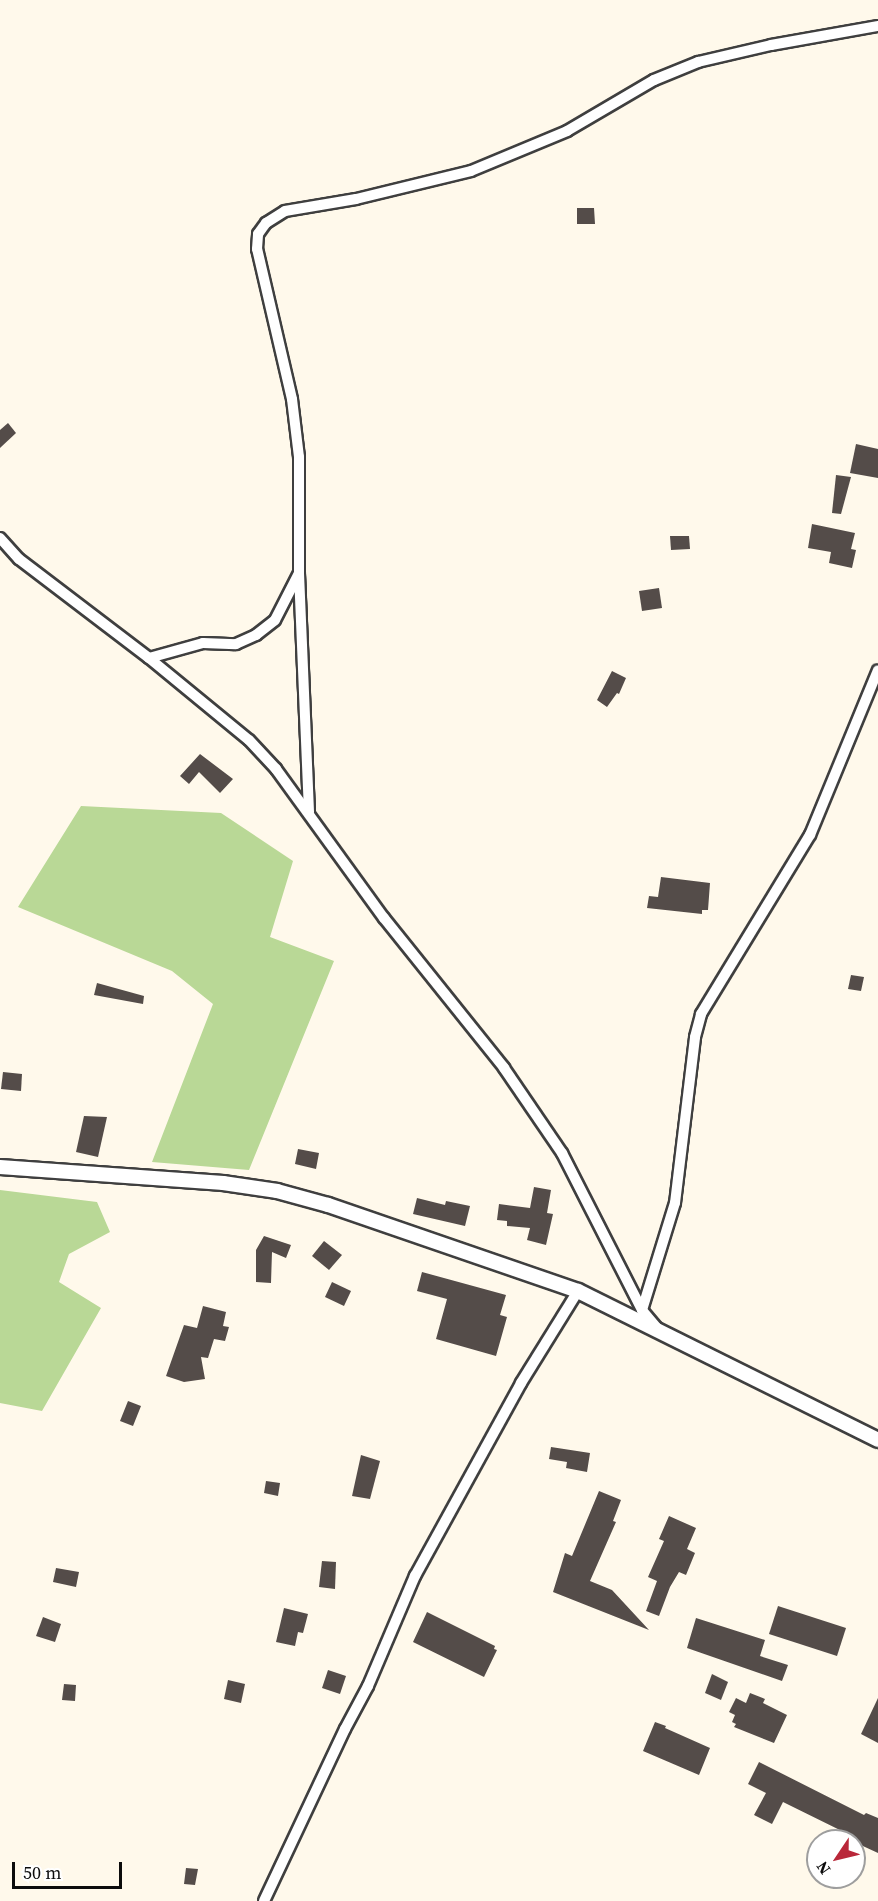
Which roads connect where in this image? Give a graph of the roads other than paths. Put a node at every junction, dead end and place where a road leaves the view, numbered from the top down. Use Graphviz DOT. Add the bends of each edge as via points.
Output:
graph roads {
  1 [pos="878,26"];
  2 [pos="0,538"];
  3 [pos="299,572"];
  4 [pos="149,658"];
  5 [pos="878,670"];
  6 [pos="309,812"];
  7 [pos="0,1167"];
  8 [pos="578,1291"];
  9 [pos="642,1310"];
  10 [pos="657,1328"];
  11 [pos="878,1440"];
  12 [pos="264,1901"];
  1 -- 3 [label="street" via="698,62 654,80 567,131 471,171 356,199 285,211 266,222 258,234 257,249 292,399 299,457"];
  2 -- 4 [label="street" via="19,558"];
  3 -- 4 [label="street" via="275,620 256,635 236,644 203,643"];
  3 -- 6 [label="street"];
  4 -- 6 [label="street" via="262,753"];
  5 -- 9 [label="street" via="810,836 701,1014 675,1203"];
  6 -- 9 [label="street" via="384,918 498,1059 562,1153"];
  7 -- 8 [label="street" via="223,1183 277,1191 371,1218"];
  8 -- 10 [label="street"];
  8 -- 12 [label="street" via="521,1383 415,1576 368,1686"];
  9 -- 10 [label="street"];
  10 -- 11 [label="street"];
}
